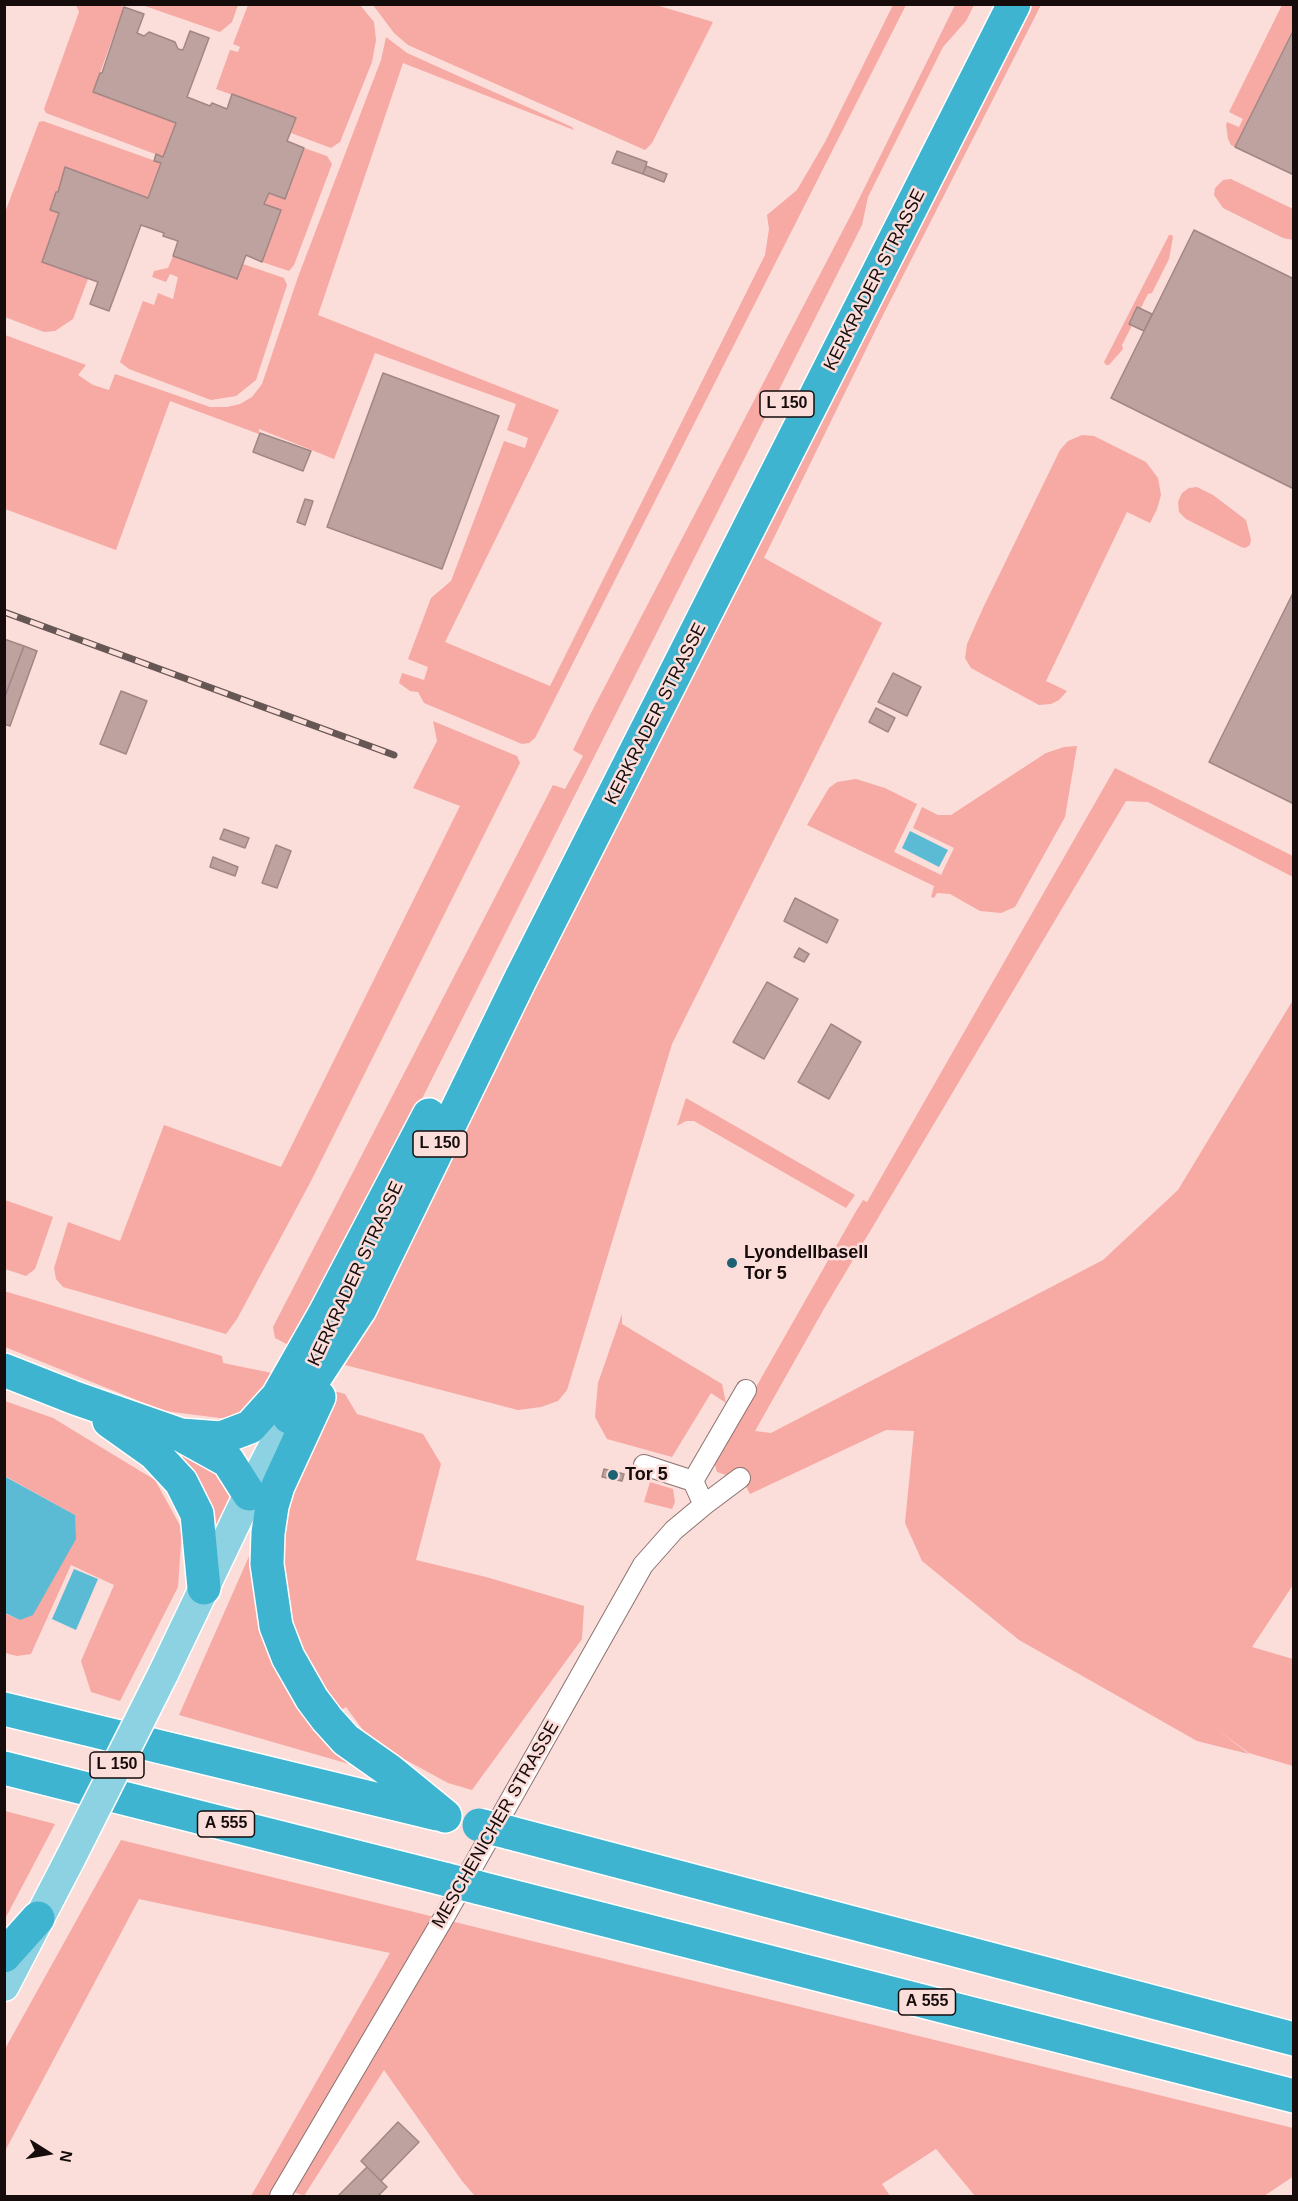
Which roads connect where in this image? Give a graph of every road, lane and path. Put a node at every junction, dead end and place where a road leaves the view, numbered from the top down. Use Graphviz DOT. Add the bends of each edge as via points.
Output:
graph roads {
  1 [pos="989,4"];
  2 [pos="1014,4"];
  3 [pos="429,1115"];
  4 [pos="360,1309"];
  5 [pos="4,1370"];
  6 [pos="746,1390"];
  7 [pos="75,1398"];
  8 [pos="289,1418"];
  9 [pos="181,1435"];
  10 [pos="644,1465"];
  11 [pos="740,1478"];
  12 [pos="693,1481"];
  13 [pos="249,1494"];
  14 [pos="704,1505"];
  15 [pos="204,1588"];
  16 [pos="4,1686"];
  17 [pos="4,1709"];
  18 [pos="196,1755"];
  19 [pos="4,1768"];
  20 [pos="445,1816"];
  21 [pos="38,1918"];
  22 [pos="4,1956"];
  23 [pos="4,1986"];
  24 [pos="1293,2039"];
  25 [pos="1293,2096"];
  26 [pos="280,2196"];
  1 -- 3 [label="highway, KERKRADER STRASSE / L 150"];
  2 -- 4 [label="highway, KERKRADER STRASSE / L 150" via="520,980"];
  3 -- 8 [label="highway, KERKRADER STRASSE / L 150"];
  3 -- 9 [label="highway" via="278,1396 250,1427 221,1438"];
  4 -- 8 [label="highway, KERKRADER STRASSE / L 150"];
  4 -- 20 [label="highway" via="278,1486 268,1533 270,1594 276,1626 288,1657 327,1719 346,1740"];
  5 -- 7 [label="highway"];
  6 -- 12 [label="street"];
  7 -- 9 [label="highway"];
  7 -- 15 [label="highway" via="154,1453 182,1482 197,1514"];
  8 -- 13 [label="main road, KERKRADER STRASSE / L 150"];
  9 -- 13 [label="highway" via="228,1461"];
  10 -- 12 [label="street"];
  11 -- 14 [label="street, MESCHENICHER STRASSE"];
  12 -- 14 [label="street"];
  13 -- 15 [label="main road, KERKRADER STRASSE / L 150"];
  14 -- 26 [label="street, MESCHENICHER STRASSE" via="674,1530 643,1565 446,1914"];
  15 -- 21 [label="main road, KERKRADER STRASSE / L 150, bridge"];
  16 -- 18 [label="highway"];
  17 -- 18 [label="highway"];
  18 -- 20 [label="highway"];
  19 -- 25 [label="highway, A 555"];
  20 -- 24 [label="highway"];
  21 -- 22 [label="highway"];
  21 -- 23 [label="main road, KERKRADER STRASSE / L 150"];
}
